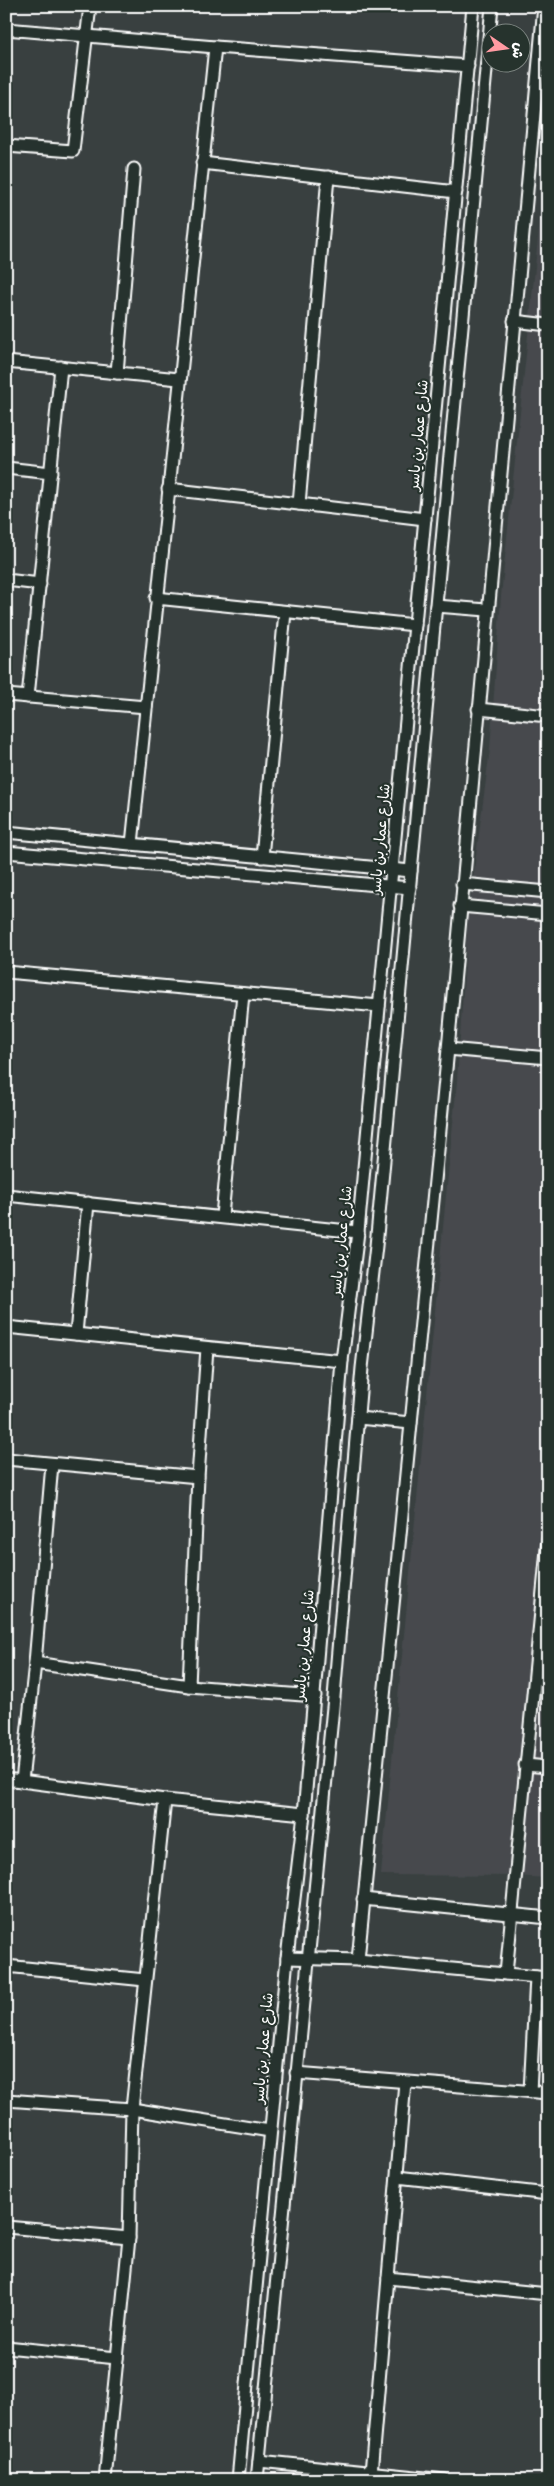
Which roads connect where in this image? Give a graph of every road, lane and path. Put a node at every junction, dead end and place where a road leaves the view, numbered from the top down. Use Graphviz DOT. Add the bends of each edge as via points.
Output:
graph roads {
  1 [pos="90,6"];
  2 [pos="473,6"];
  3 [pos="492,6"];
  4 [pos="544,6"];
  5 [pos="6,29"];
  6 [pos="87,36"];
  7 [pos="215,47"];
  8 [pos="468,66"];
  9 [pos="542,82"];
  10 [pos="6,146"];
  11 [pos="202,163"];
  12 [pos="134,169"];
  13 [pos="328,177"];
  14 [pos="456,192"];
  15 [pos="514,321"];
  16 [pos="548,324"];
  17 [pos="6,362"];
  18 [pos="60,367"];
  19 [pos="116,373"];
  20 [pos="179,379"];
  21 [pos="6,468"];
  22 [pos="52,473"];
  23 [pos="168,489"];
  24 [pos="299,504"];
  25 [pos="425,519"];
  26 [pos="6,580"];
  27 [pos="40,584"];
  28 [pos="156,598"];
  29 [pos="436,606"];
  30 [pos="488,610"];
  31 [pos="285,612"];
  32 [pos="415,625"];
  33 [pos="6,695"];
  34 [pos="28,697"];
  35 [pos="146,706"];
  36 [pos="478,709"];
  37 [pos="548,716"];
  38 [pos="6,832"];
  39 [pos="132,844"];
  40 [pos="6,852"];
  41 [pos="262,857"];
  42 [pos="392,870"];
  43 [pos="411,871"];
  44 [pos="462,884"];
  45 [pos="391,886"];
  46 [pos="410,888"];
  47 [pos="548,892"];
  48 [pos="460,906"];
  49 [pos="548,914"];
  50 [pos="6,972"];
  51 [pos="243,994"];
  52 [pos="379,1006"];
  53 [pos="448,1049"];
  54 [pos="548,1058"];
  55 [pos="6,1195"];
  56 [pos="88,1203"];
  57 [pos="222,1216"];
  58 [pos="358,1232"];
  59 [pos="6,1327"];
  60 [pos="76,1334"];
  61 [pos="207,1348"];
  62 [pos="342,1361"];
  63 [pos="358,1418"];
  64 [pos="411,1423"];
  65 [pos="6,1459"];
  66 [pos="52,1464"];
  67 [pos="198,1477"];
  68 [pos="548,1539"];
  69 [pos="35,1663"];
  70 [pos="189,1686"];
  71 [pos="315,1696"];
  72 [pos="525,1764"];
  73 [pos="548,1767"];
  74 [pos="6,1779"];
  75 [pos="22,1780"];
  76 [pos="164,1800"];
  77 [pos="304,1814"];
  78 [pos="363,1898"];
  79 [pos="512,1915"];
  80 [pos="548,1918"];
  81 [pos="287,1958"];
  82 [pos="307,1960"];
  83 [pos="358,1960"];
  84 [pos="6,1966"];
  85 [pos="506,1974"];
  86 [pos="536,1977"];
  87 [pos="548,1978"];
  88 [pos="145,1980"];
  89 [pos="296,2072"];
  90 [pos="405,2082"];
  91 [pos="530,2092"];
  92 [pos="548,2093"];
  93 [pos="6,2100"];
  94 [pos="132,2109"];
  95 [pos="270,2131"];
  96 [pos="397,2177"];
  97 [pos="548,2194"];
  98 [pos="6,2227"];
  99 [pos="129,2238"];
  100 [pos="388,2278"];
  101 [pos="548,2294"];
  102 [pos="6,2347"];
  103 [pos="117,2358"];
  104 [pos="259,2461"];
  105 [pos="371,2473"];
  106 [pos="105,2480"];
  107 [pos="238,2480"];
  108 [pos="257,2480"];
  109 [pos="445,2480"];
  1 -- 6 [label="street"];
  2 -- 8 [label="street, شارع عمار بن ياسر"];
  3 -- 29 [label="street"];
  4 -- 9 [label="street"];
  5 -- 6 [label="street"];
  6 -- 7 [label="street"];
  6 -- 10 [label="street" via="73,151"];
  7 -- 8 [label="street"];
  7 -- 11 [label="street"];
  8 -- 14 [label="street, شارع عمار بن ياسر"];
  9 -- 15 [label="street"];
  11 -- 13 [label="street"];
  11 -- 20 [label="street"];
  12 -- 19 [label="street"];
  13 -- 14 [label="street"];
  13 -- 24 [label="street"];
  14 -- 25 [label="street, شارع عمار بن ياسر"];
  15 -- 16 [label="street"];
  15 -- 30 [label="street"];
  17 -- 18 [label="street"];
  18 -- 19 [label="street"];
  18 -- 22 [label="street"];
  19 -- 20 [label="street"];
  20 -- 23 [label="street"];
  21 -- 22 [label="street"];
  22 -- 27 [label="street"];
  23 -- 24 [label="street"];
  23 -- 28 [label="street"];
  24 -- 25 [label="street"];
  25 -- 32 [label="street, شارع عمار بن ياسر"];
  26 -- 27 [label="street"];
  27 -- 34 [label="street"];
  28 -- 31 [label="street"];
  28 -- 35 [label="street"];
  29 -- 30 [label="street"];
  29 -- 43 [label="street"];
  30 -- 36 [label="street"];
  31 -- 32 [label="street"];
  31 -- 41 [label="street"];
  32 -- 42 [label="street, شارع عمار بن ياسر"];
  33 -- 34 [label="street"];
  34 -- 35 [label="street"];
  35 -- 39 [label="street"];
  36 -- 37 [label="street"];
  36 -- 44 [label="street"];
  38 -- 39 [label="street"];
  39 -- 41 [label="street"];
  40 -- 45 [label="street"];
  41 -- 42 [label="street"];
  42 -- 43 [label="street"];
  42 -- 45 [label="street, شارع عمار بن ياسر"];
  43 -- 46 [label="street"];
  44 -- 47 [label="street"];
  44 -- 48 [label="street"];
  45 -- 46 [label="street"];
  45 -- 52 [label="street, شارع عمار بن ياسر"];
  46 -- 63 [label="street"];
  48 -- 49 [label="street"];
  48 -- 53 [label="street"];
  50 -- 51 [label="street"];
  51 -- 52 [label="street"];
  51 -- 57 [label="street"];
  52 -- 58 [label="street, شارع عمار بن ياسر"];
  53 -- 54 [label="street"];
  53 -- 64 [label="street"];
  55 -- 56 [label="street"];
  56 -- 57 [label="street"];
  56 -- 60 [label="street"];
  57 -- 58 [label="street"];
  58 -- 62 [label="street, شارع عمار بن ياسر"];
  59 -- 60 [label="street"];
  60 -- 61 [label="street"];
  61 -- 62 [label="street"];
  61 -- 67 [label="street"];
  62 -- 71 [label="street, شارع عمار بن ياسر"];
  63 -- 64 [label="street"];
  63 -- 82 [label="street"];
  64 -- 78 [label="street"];
  65 -- 66 [label="street"];
  66 -- 67 [label="street"];
  66 -- 69 [label="street"];
  67 -- 70 [label="street"];
  68 -- 72 [label="street"];
  69 -- 70 [label="street"];
  69 -- 75 [label="street"];
  70 -- 71 [label="street"];
  71 -- 77 [label="street, شارع عمار بن ياسر"];
  72 -- 73 [label="street"];
  72 -- 79 [label="street"];
  74 -- 75 [label="street"];
  75 -- 76 [label="street"];
  76 -- 77 [label="street"];
  76 -- 88 [label="street"];
  77 -- 81 [label="street, شارع عمار بن ياسر"];
  78 -- 79 [label="street"];
  78 -- 83 [label="street"];
  79 -- 80 [label="street"];
  79 -- 85 [label="street"];
  81 -- 82 [label="street"];
  81 -- 95 [label="street, شارع عمار بن ياسر"];
  82 -- 83 [label="street"];
  82 -- 89 [label="street"];
  83 -- 85 [label="street"];
  84 -- 88 [label="street"];
  85 -- 86 [label="street"];
  86 -- 87 [label="street"];
  86 -- 91 [label="street"];
  88 -- 94 [label="street"];
  89 -- 90 [label="street"];
  89 -- 104 [label="street"];
  90 -- 91 [label="street"];
  90 -- 96 [label="street"];
  91 -- 92 [label="street"];
  93 -- 94 [label="street"];
  94 -- 95 [label="street"];
  94 -- 99 [label="street"];
  95 -- 107 [label="street, شارع عمار بن ياسر"];
  96 -- 97 [label="street"];
  96 -- 100 [label="street"];
  98 -- 99 [label="street"];
  99 -- 103 [label="street"];
  100 -- 101 [label="street"];
  100 -- 105 [label="street"];
  102 -- 103 [label="street"];
  103 -- 106 [label="street"];
  104 -- 105 [label="street"];
  104 -- 108 [label="street"];
  105 -- 109 [label="street"];
}
